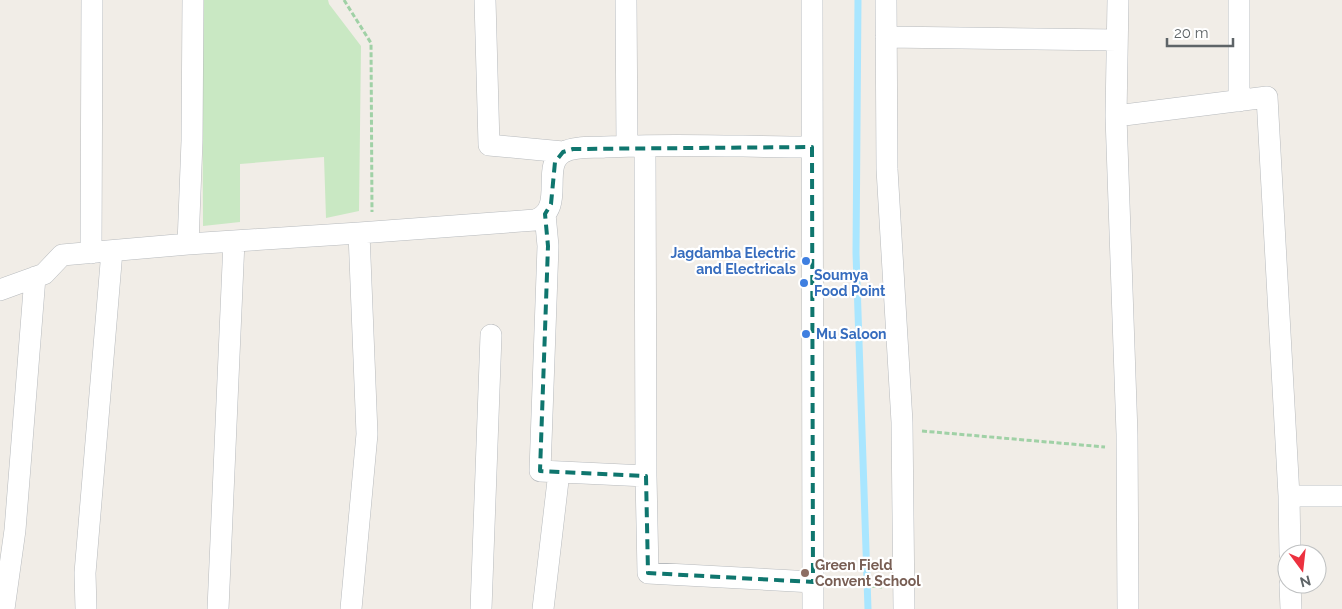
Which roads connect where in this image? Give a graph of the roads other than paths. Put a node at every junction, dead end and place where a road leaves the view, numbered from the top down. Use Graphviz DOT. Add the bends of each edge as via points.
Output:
graph roads {
  1 [pos="92,0"];
  2 [pos="193,0"];
  3 [pos="485,0"];
  4 [pos="626,0"];
  5 [pos="812,0"];
  6 [pos="886,0"];
  7 [pos="1118,0"];
  8 [pos="1239,0"];
  9 [pos="886,37"];
  10 [pos="1117,40"];
  11 [pos="1239,101"];
  12 [pos="1116,116"];
  13 [pos="636,146"];
  14 [pos="812,147"];
  15 [pos="564,152"];
  16 [pos="545,214"];
  17 [pos="365,233"];
  18 [pos="234,241"];
  19 [pos="188,244"];
  20 [pos="102,252"];
  21 [pos="34,277"];
  22 [pos="0,290"];
  23 [pos="491,335"];
  24 [pos="559,472"];
  25 [pos="646,476"];
  26 [pos="1289,496"];
  27 [pos="1342,496"];
  28 [pos="1290,544"];
  29 [pos="813,582"];
  30 [pos="1290,594"];
  31 [pos="4,609"];
  32 [pos="86,609"];
  33 [pos="218,609"];
  34 [pos="351,609"];
  35 [pos="481,609"];
  36 [pos="543,609"];
  37 [pos="813,609"];
  38 [pos="904,609"];
  39 [pos="1128,609"];
  40 [pos="1291,609"];
  1 -- 20 [label="street"];
  2 -- 19 [label="street"];
  3 -- 15 [label="street" via="489,146"];
  4 -- 13 [label="street"];
  5 -- 14 [label="street"];
  6 -- 9 [label="street"];
  7 -- 10 [label="street"];
  8 -- 11 [label="street"];
  9 -- 10 [label="street"];
  9 -- 38 [label="street" via="887,170 902,429"];
  10 -- 12 [label="street"];
  11 -- 12 [label="street"];
  11 -- 26 [label="street" via="1266,97"];
  12 -- 39 [label="street" via="1127,449"];
  13 -- 14 [label="street"];
  13 -- 15 [label="street"];
  13 -- 25 [label="street"];
  14 -- 29 [label="street"];
  15 -- 16 [label="street" via="555,162 551,204"];
  16 -- 17 [label="street" via="524,221"];
  16 -- 24 [label="street" via="548,246 540,471"];
  17 -- 18 [label="street"];
  17 -- 34 [label="street" via="367,434"];
  18 -- 19 [label="street"];
  18 -- 33 [label="street"];
  19 -- 20 [label="street"];
  20 -- 21 [label="street" via="62,255 44,274"];
  20 -- 32 [label="street" via="85,573"];
  21 -- 22 [label="street"];
  21 -- 31 [label="street" via="15,530"];
  23 -- 35 [label="street"];
  24 -- 25 [label="street"];
  24 -- 36 [label="street"];
  25 -- 29 [label="street" via="648,573"];
  26 -- 27 [label="street"];
  26 -- 28 [label="street"];
  29 -- 37 [label="street"];
  30 -- 40 [label="street"];
}
